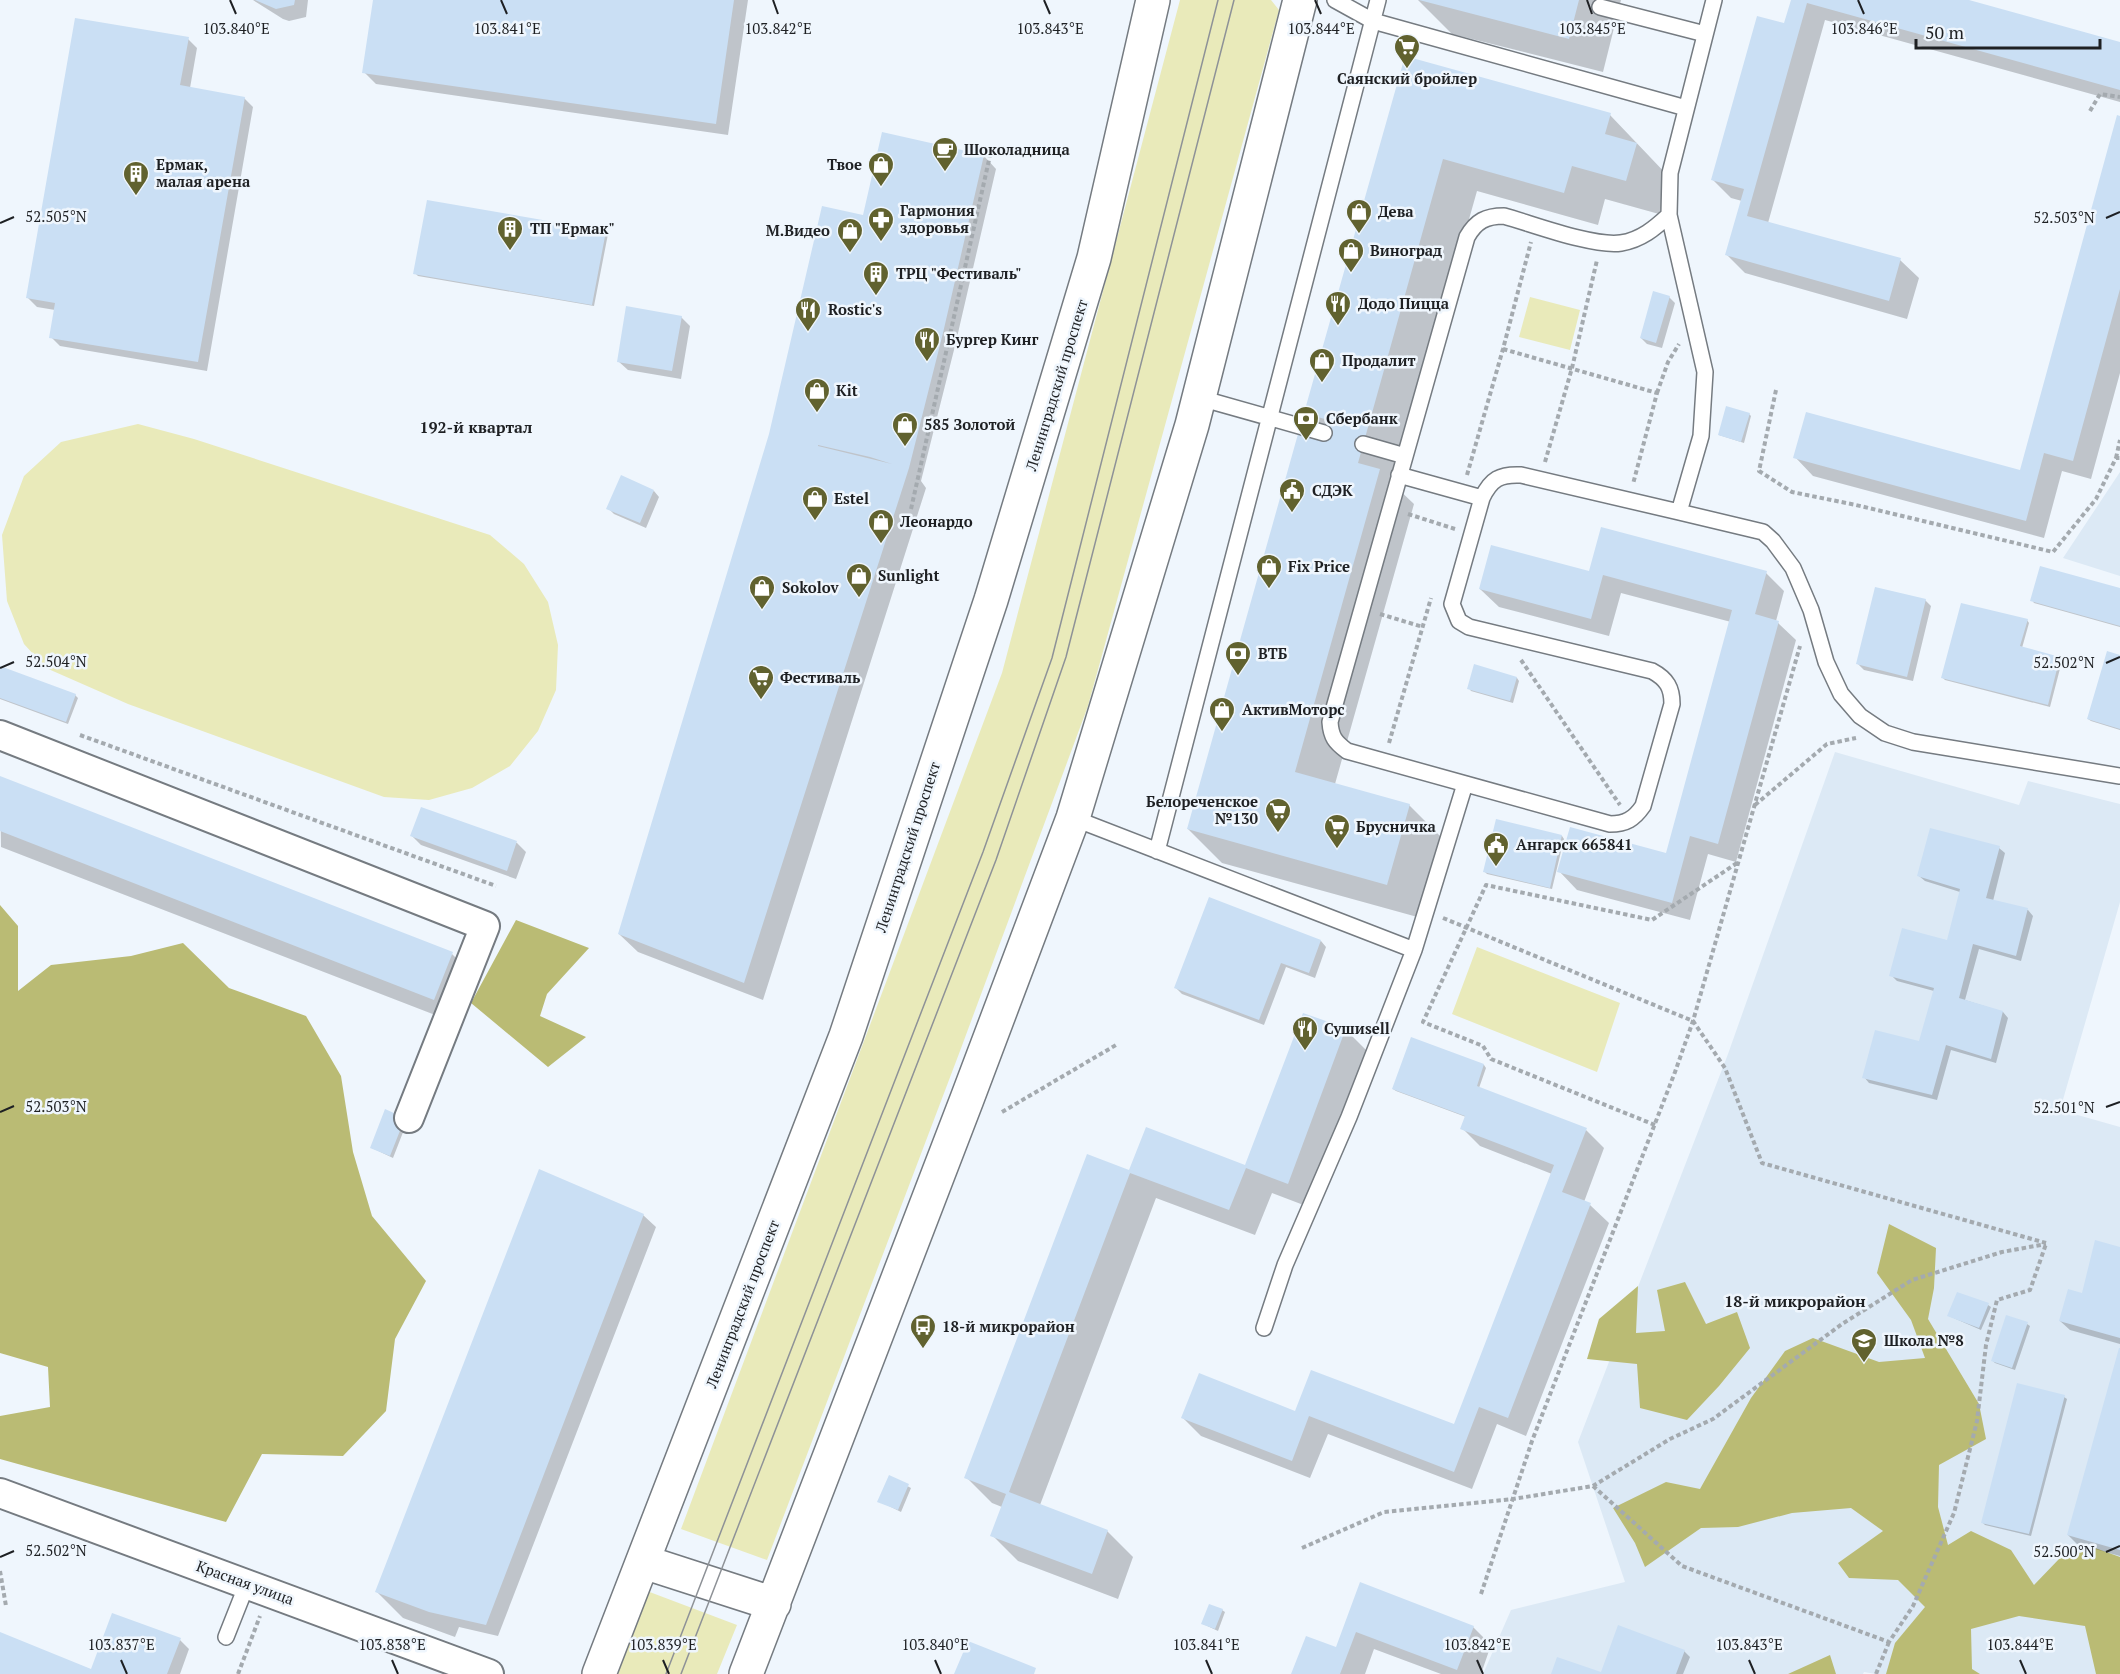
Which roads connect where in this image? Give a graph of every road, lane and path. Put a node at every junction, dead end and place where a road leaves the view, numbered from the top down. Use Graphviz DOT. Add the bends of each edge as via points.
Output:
graph roads {
  1 [pos="1153,0"];
  2 [pos="1300,0"];
  3 [pos="1335,0"];
  4 [pos="1378,0"];
  5 [pos="1714,0"];
  6 [pos="1600,7"];
  7 [pos="1373,21"];
  8 [pos="1705,34"];
  9 [pos="2120,97"];
  10 [pos="1686,108"];
  11 [pos="2090,111"];
  12 [pos="991,151"];
  13 [pos="1669,215"];
  14 [pos="1601,243"];
  15 [pos="1694,321"];
  16 [pos="1503,349"];
  17 [pos="1572,368"];
  18 [pos="1776,390"];
  19 [pos="1657,393"];
  20 [pos="1200,398"];
  21 [pos="1271,418"];
  22 [pos="1324,433"];
  23 [pos="2120,440"];
  24 [pos="1363,444"];
  25 [pos="2120,453"];
  26 [pos="1405,456"];
  27 [pos="2118,458"];
  28 [pos="1399,475"];
  29 [pos="1539,480"];
  30 [pos="1482,498"];
  31 [pos="1629,500"];
  32 [pos="1390,508"];
  33 [pos="912,509"];
  34 [pos="1679,512"];
  35 [pos="1471,535"];
  36 [pos="1362,608"];
  37 [pos="1811,610"];
  38 [pos="1423,627"];
  39 [pos="1503,635"];
  40 [pos="1885,733"];
  41 [pos="0,735"];
  42 [pos="79,735"];
  43 [pos="2120,776"];
  44 [pos="1465,784"];
  45 [pos="1754,805"];
  46 [pos="1072,818"];
  47 [pos="1630,820"];
  48 [pos="1157,851"];
  49 [pos="1738,862"];
  50 [pos="496,886"];
  51 [pos="1428,911"];
  52 [pos="1466,927"];
  53 [pos="1414,950"];
  54 [pos="1693,1021"];
  55 [pos="1116,1045"];
  56 [pos="1002,1113"];
  57 [pos="409,1118"];
  58 [pos="1655,1125"];
  59 [pos="2046,1244"];
  60 [pos="1264,1328"];
  61 [pos="1593,1486"];
  62 [pos="0,1493"];
  63 [pos="1513,1499"];
  64 [pos="1302,1548"];
  65 [pos="644,1562"];
  66 [pos="0,1571"];
  67 [pos="247,1584"];
  68 [pos="1481,1594"];
  69 [pos="774,1604"];
  70 [pos="6,1606"];
  71 [pos="262,1610"];
  72 [pos="226,1637"];
  73 [pos="1889,1642"];
  74 [pos="238,1674"];
  75 [pos="489,1674"];
  76 [pos="599,1674"];
  77 [pos="747,1674"];
  78 [pos="1876,1674"];
  1 -- 65 [label="main road, Ленинградский проспект" via="1094,258 991,600 846,1036"];
  2 -- 20 [label="main road"];
  3 -- 7 [label="lane"];
  4 -- 7 [label="lane"];
  5 -- 8 [label="lane"];
  6 -- 8 [label="lane"];
  7 -- 10 [label="lane"];
  7 -- 21 [label="lane"];
  8 -- 10 [label="lane"];
  9 -- 11 [label="path" via="2100,94"];
  10 -- 13 [label="lane" via="1670,173"];
  12 -- 33 [label="path"];
  13 -- 14 [label="lane" via="1634,240"];
  13 -- 15 [label="lane"];
  14 -- 17 [label="path"];
  14 -- 26 [label="lane" via="1504,216 1492,216 1473,226"];
  15 -- 19 [label="path" via="1668,362"];
  15 -- 34 [label="lane" via="1705,372 1704,405 1701,436"];
  16 -- 17 [label="path"];
  17 -- 19 [label="path"];
  17 -- 29 [label="path"];
  18 -- 27 [label="path" via="1759,471 1792,492 2053,552 2096,499"];
  19 -- 31 [label="path"];
  20 -- 21 [label="lane"];
  20 -- 46 [label="main road"];
  21 -- 22 [label="lane"];
  21 -- 48 [label="lane"];
  23 -- 27 [label="path"];
  24 -- 26 [label="lane"];
  25 -- 27 [label="path"];
  26 -- 28 [label="lane"];
  28 -- 30 [label="lane"];
  28 -- 32 [label="lane"];
  29 -- 30 [label="lane" via="1508,475 1488,485"];
  29 -- 31 [label="lane"];
  30 -- 35 [label="lane"];
  31 -- 34 [label="lane"];
  32 -- 35 [label="path"];
  32 -- 36 [label="lane"];
  34 -- 37 [label="lane" via="1763,531 1784,553"];
  35 -- 39 [label="lane" via="1452,604 1454,612 1469,627"];
  36 -- 38 [label="path"];
  36 -- 44 [label="lane" via="1330,722 1335,742 1347,751"];
  37 -- 40 [label="lane" via="1826,662 1841,694 1860,716"];
  37 -- 45 [label="path"];
  39 -- 47 [label="path"];
  39 -- 47 [label="lane" via="1652,671 1669,684 1672,704 1643,807"];
  40 -- 43 [label="lane" via="1913,742"];
  40 -- 45 [label="path" via="1827,744"];
  41 -- 57 [label="street" via="485,926"];
  42 -- 50 [label="path"];
  44 -- 47 [label="lane" via="1610,824"];
  44 -- 51 [label="lane"];
  45 -- 49 [label="path"];
  46 -- 48 [label="lane"];
  46 -- 69 [label="main road"];
  48 -- 53 [label="lane"];
  49 -- 52 [label="path" via="1652,920 1486,885"];
  49 -- 54 [label="path"];
  51 -- 52 [label="path"];
  51 -- 53 [label="lane"];
  52 -- 54 [label="path"];
  52 -- 58 [label="path" via="1423,1022 1483,1046 1491,1059"];
  53 -- 60 [label="lane" via="1349,1117 1285,1265"];
  54 -- 58 [label="path"];
  54 -- 59 [label="path" via="1725,1068 1762,1162"];
  55 -- 56 [label="path"];
  58 -- 63 [label="path"];
  59 -- 61 [label="path" via="2002,1252 1912,1280 1842,1324 1713,1419 1670,1439"];
  59 -- 73 [label="path" via="2030,1290 1997,1300 1986,1345 1977,1420 1954,1513 1913,1606"];
  61 -- 63 [label="path"];
  61 -- 73 [label="path" via="1682,1566"];
  62 -- 67 [label="street, Красная улица"];
  63 -- 64 [label="path" via="1384,1512"];
  63 -- 68 [label="path"];
  65 -- 69 [label="main road"];
  65 -- 76 [label="main road, Ленинградский проспект"];
  66 -- 70 [label="path"];
  67 -- 72 [label="lane"];
  67 -- 75 [label="street, Красная улица"];
  69 -- 77 [label="main road"];
  71 -- 74 [label="path"];
  73 -- 78 [label="path"];
}
